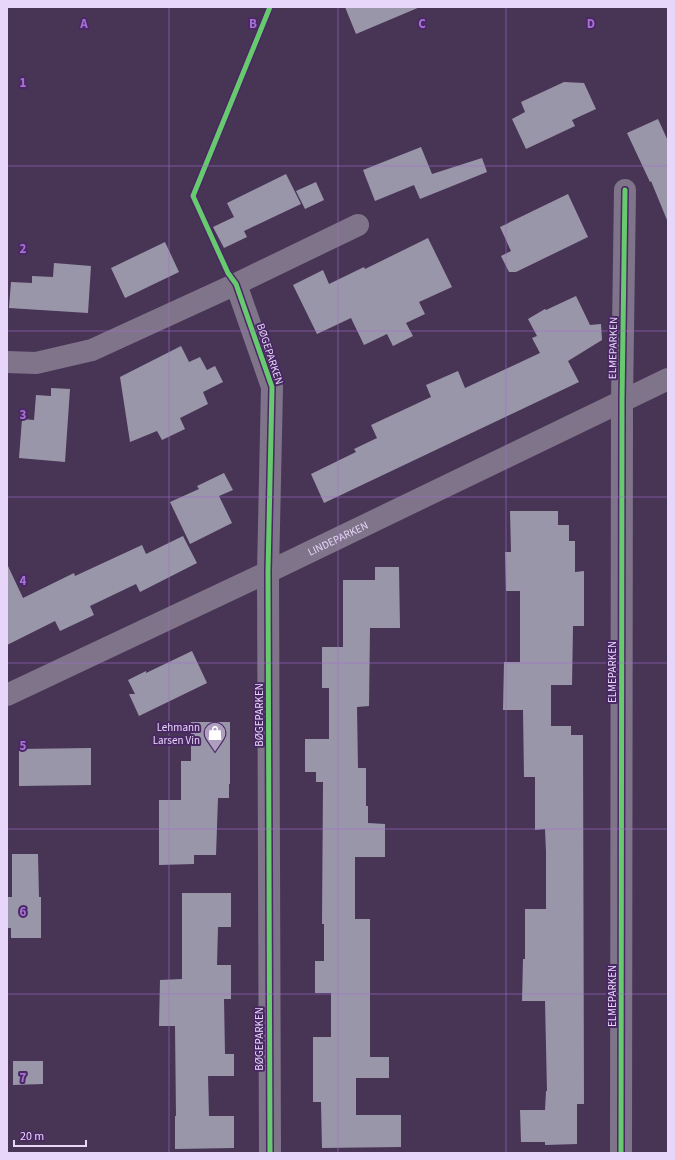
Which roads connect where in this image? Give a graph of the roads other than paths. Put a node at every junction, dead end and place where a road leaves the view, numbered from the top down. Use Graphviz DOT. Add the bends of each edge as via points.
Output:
graph roads {
  1 [pos="625,190"];
  2 [pos="358,225"];
  3 [pos="236,284"];
  4 [pos="7,362"];
  5 [pos="668,379"];
  6 [pos="622,401"];
  7 [pos="268,572"];
  8 [pos="7,695"];
  9 [pos="270,1153"];
  10 [pos="621,1153"];
  1 -- 6 [label="street, ELMEPARKEN"];
  2 -- 3 [label="street"];
  3 -- 4 [label="street" via="92,350 36,363"];
  3 -- 7 [label="street, BØGEPARKEN" via="272,387"];
  5 -- 6 [label="street, LINDEPARKEN"];
  6 -- 7 [label="street, LINDEPARKEN"];
  6 -- 10 [label="street, ELMEPARKEN"];
  7 -- 8 [label="street, LINDEPARKEN"];
  7 -- 9 [label="street, BØGEPARKEN"];
}
